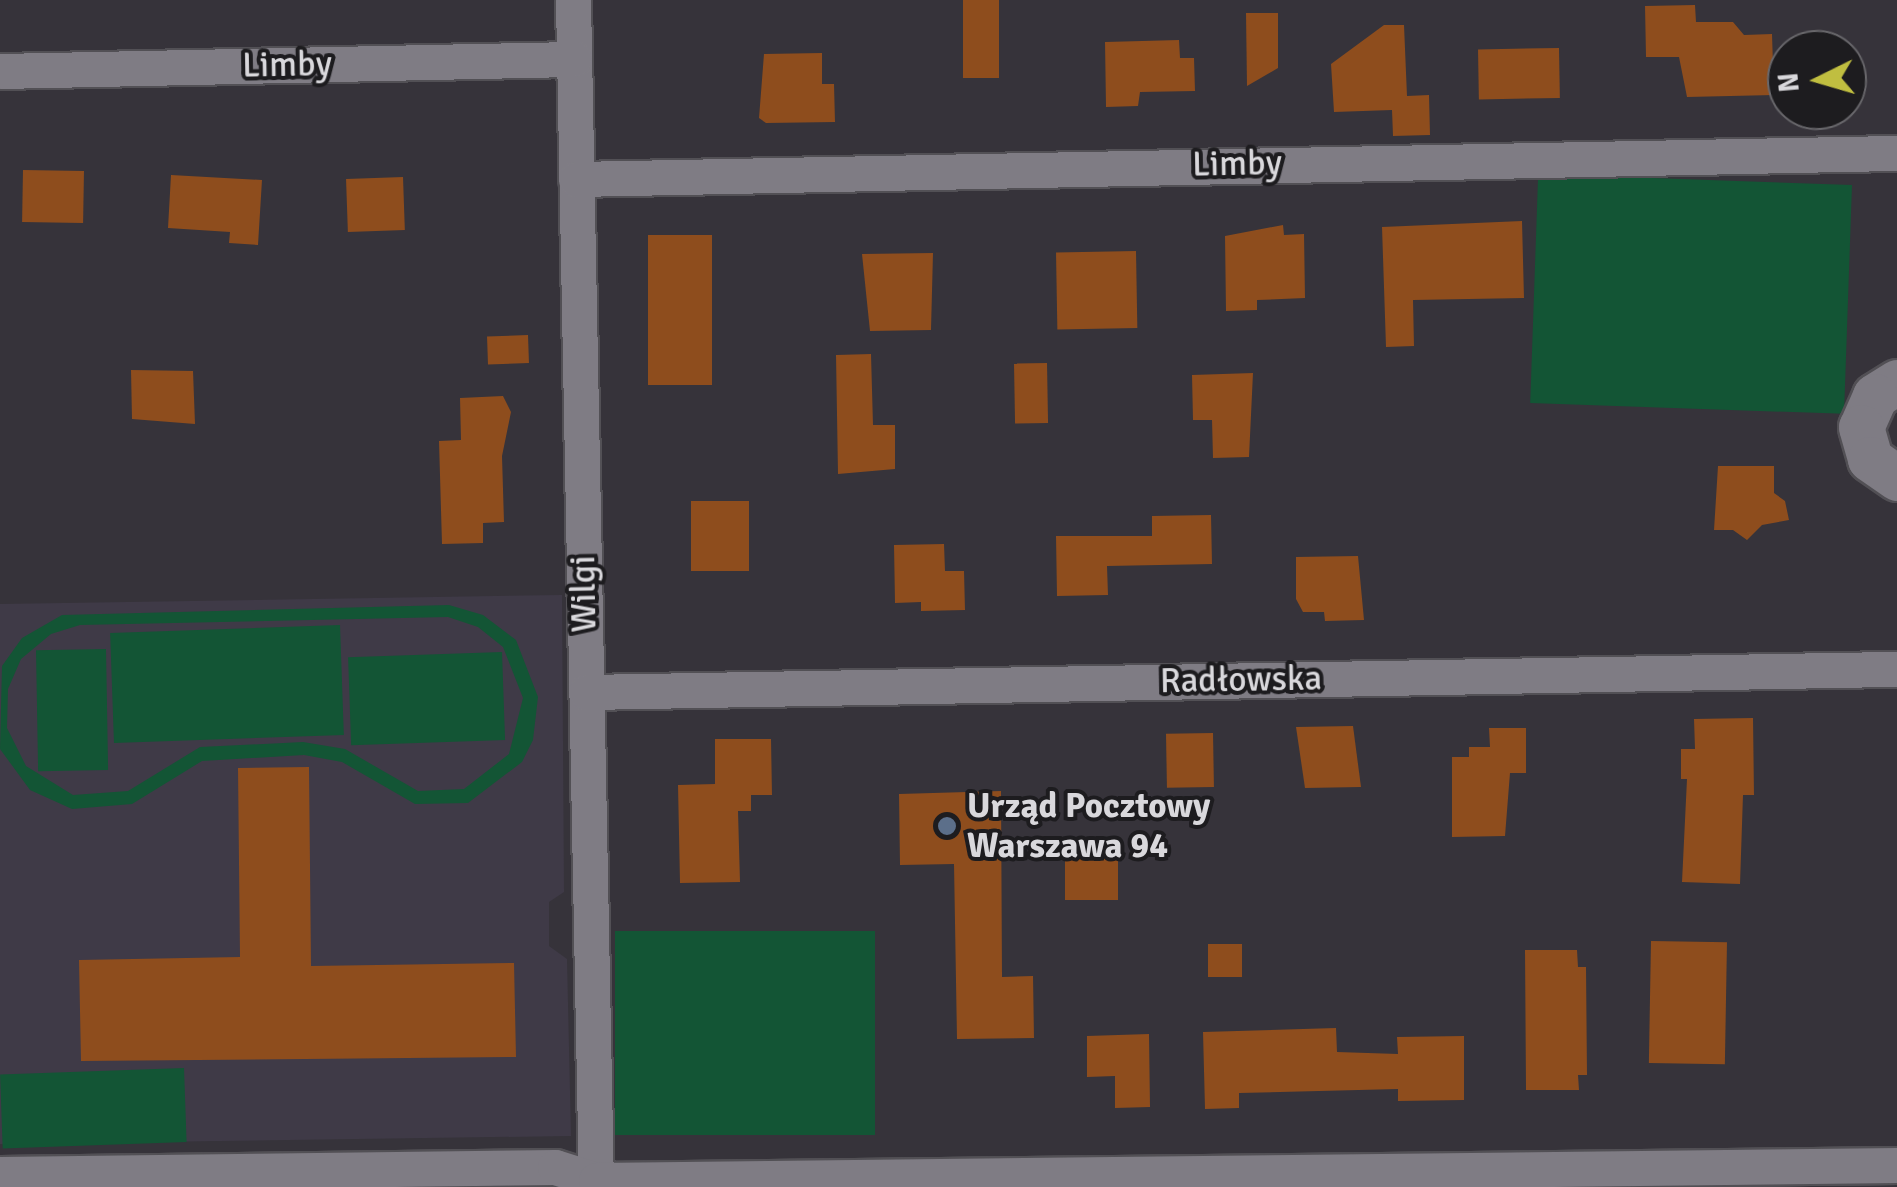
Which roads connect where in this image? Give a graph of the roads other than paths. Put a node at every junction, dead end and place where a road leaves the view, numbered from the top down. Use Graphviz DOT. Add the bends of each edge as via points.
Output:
graph roads {
  1 [pos="573,0"];
  2 [pos="574,59"];
  3 [pos="0,71"];
  4 [pos="1897,153"];
  5 [pos="576,179"];
  6 [pos="1897,382"];
  7 [pos="1897,478"];
  8 [pos="1897,669"];
  9 [pos="586,692"];
  10 [pos="1897,1166"];
  11 [pos="0,1174"];
  12 [pos="596,1183"];
  1 -- 2 [label="street, Wilgi"];
  2 -- 3 [label="street, Limby"];
  2 -- 5 [label="street, Wilgi"];
  4 -- 5 [label="street, Limby"];
  5 -- 9 [label="street, Wilgi"];
  6 -- 7 [label="street" via="1874,396 1861,427 1870,459"];
  8 -- 9 [label="street, Radłowska"];
  9 -- 12 [label="street, Wilgi"];
  10 -- 12 [label="street"];
  11 -- 12 [label="street" via="555,1167"];
}
